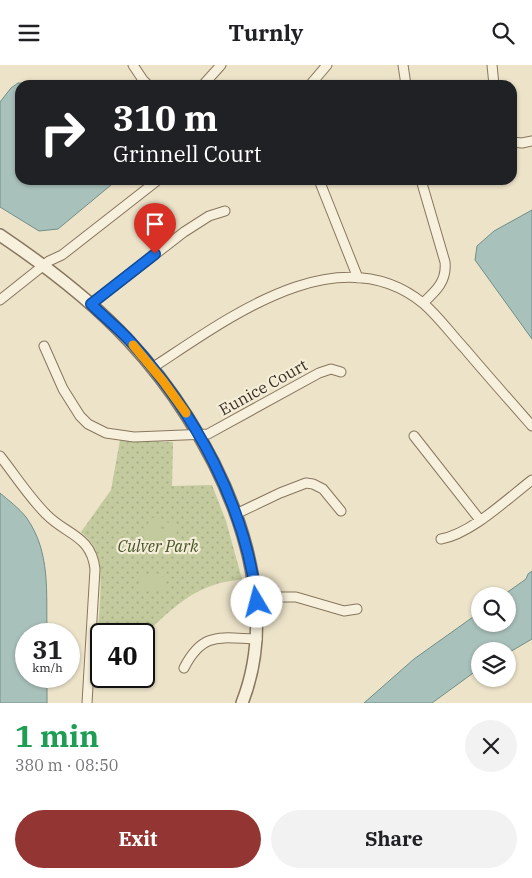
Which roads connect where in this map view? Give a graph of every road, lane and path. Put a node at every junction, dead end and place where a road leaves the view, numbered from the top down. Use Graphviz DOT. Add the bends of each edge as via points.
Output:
graph roads {
  1 [pos="133,65"];
  2 [pos="221,65"];
  3 [pos="403,65"];
  4 [pos="492,65"];
  5 [pos="325,66"];
  6 [pos="143,80"];
  7 [pos="207,80"];
  8 [pos="314,80"];
  9 [pos="405,80"];
  10 [pos="494,80"];
  11 [pos="532,141"];
  12 [pos="517,142"];
  13 [pos="152,185"];
  14 [pos="321,185"];
  15 [pos="423,185"];
  16 [pos="225,211"];
  17 [pos="0,235"];
  18 [pos="44,265"];
  19 [pos="358,278"];
  20 [pos="0,299"];
  21 [pos="423,303"];
  22 [pos="91,304"];
  23 [pos="44,346"];
  24 [pos="152,368"];
  25 [pos="341,372"];
  26 [pos="532,426"];
  27 [pos="199,435"];
  28 [pos="414,436"];
  29 [pos="0,456"];
  30 [pos="532,480"];
  31 [pos="341,511"];
  32 [pos="236,514"];
  33 [pos="480,520"];
  34 [pos="441,539"];
  35 [pos="257,602"];
  36 [pos="357,609"];
  37 [pos="257,639"];
  38 [pos="184,668"];
  39 [pos="87,703"];
  40 [pos="242,703"];
  1 -- 6 [label="street"];
  2 -- 7 [label="street"];
  3 -- 9 [label="street"];
  4 -- 10 [label="street"];
  5 -- 8 [label="street"];
  11 -- 12 [label="street"];
  13 -- 18 [label="street" via="62,255"];
  14 -- 19 [label="street"];
  15 -- 21 [label="street" via="446,262 441,285"];
  16 -- 22 [label="street" via="209,216 184,232"];
  17 -- 18 [label="street"];
  18 -- 20 [label="street"];
  18 -- 22 [label="street"];
  19 -- 21 [label="street" via="398,288"];
  19 -- 24 [label="street" via="320,280 271,296 233,315"];
  21 -- 26 [label="street"];
  22 -- 24 [label="street" via="129,340"];
  23 -- 27 [label="street, Eunice Court" via="73,408 97,429 112,435 134,437"];
  24 -- 27 [label="street"];
  25 -- 27 [label="street, Eunice Court" via="325,370 216,430"];
  27 -- 32 [label="street"];
  28 -- 33 [label="street"];
  29 -- 39 [label="street" via="45,514 82,540 91,553 95,569"];
  30 -- 33 [label="street"];
  31 -- 32 [label="street" via="323,489 306,483"];
  32 -- 35 [label="street" via="248,553"];
  33 -- 34 [label="street" via="458,534"];
  35 -- 36 [label="street" via="275,597 296,597 344,611"];
  35 -- 37 [label="street"];
  37 -- 38 [label="street" via="215,638 191,654"];
  37 -- 40 [label="street" via="252,675"];
}
